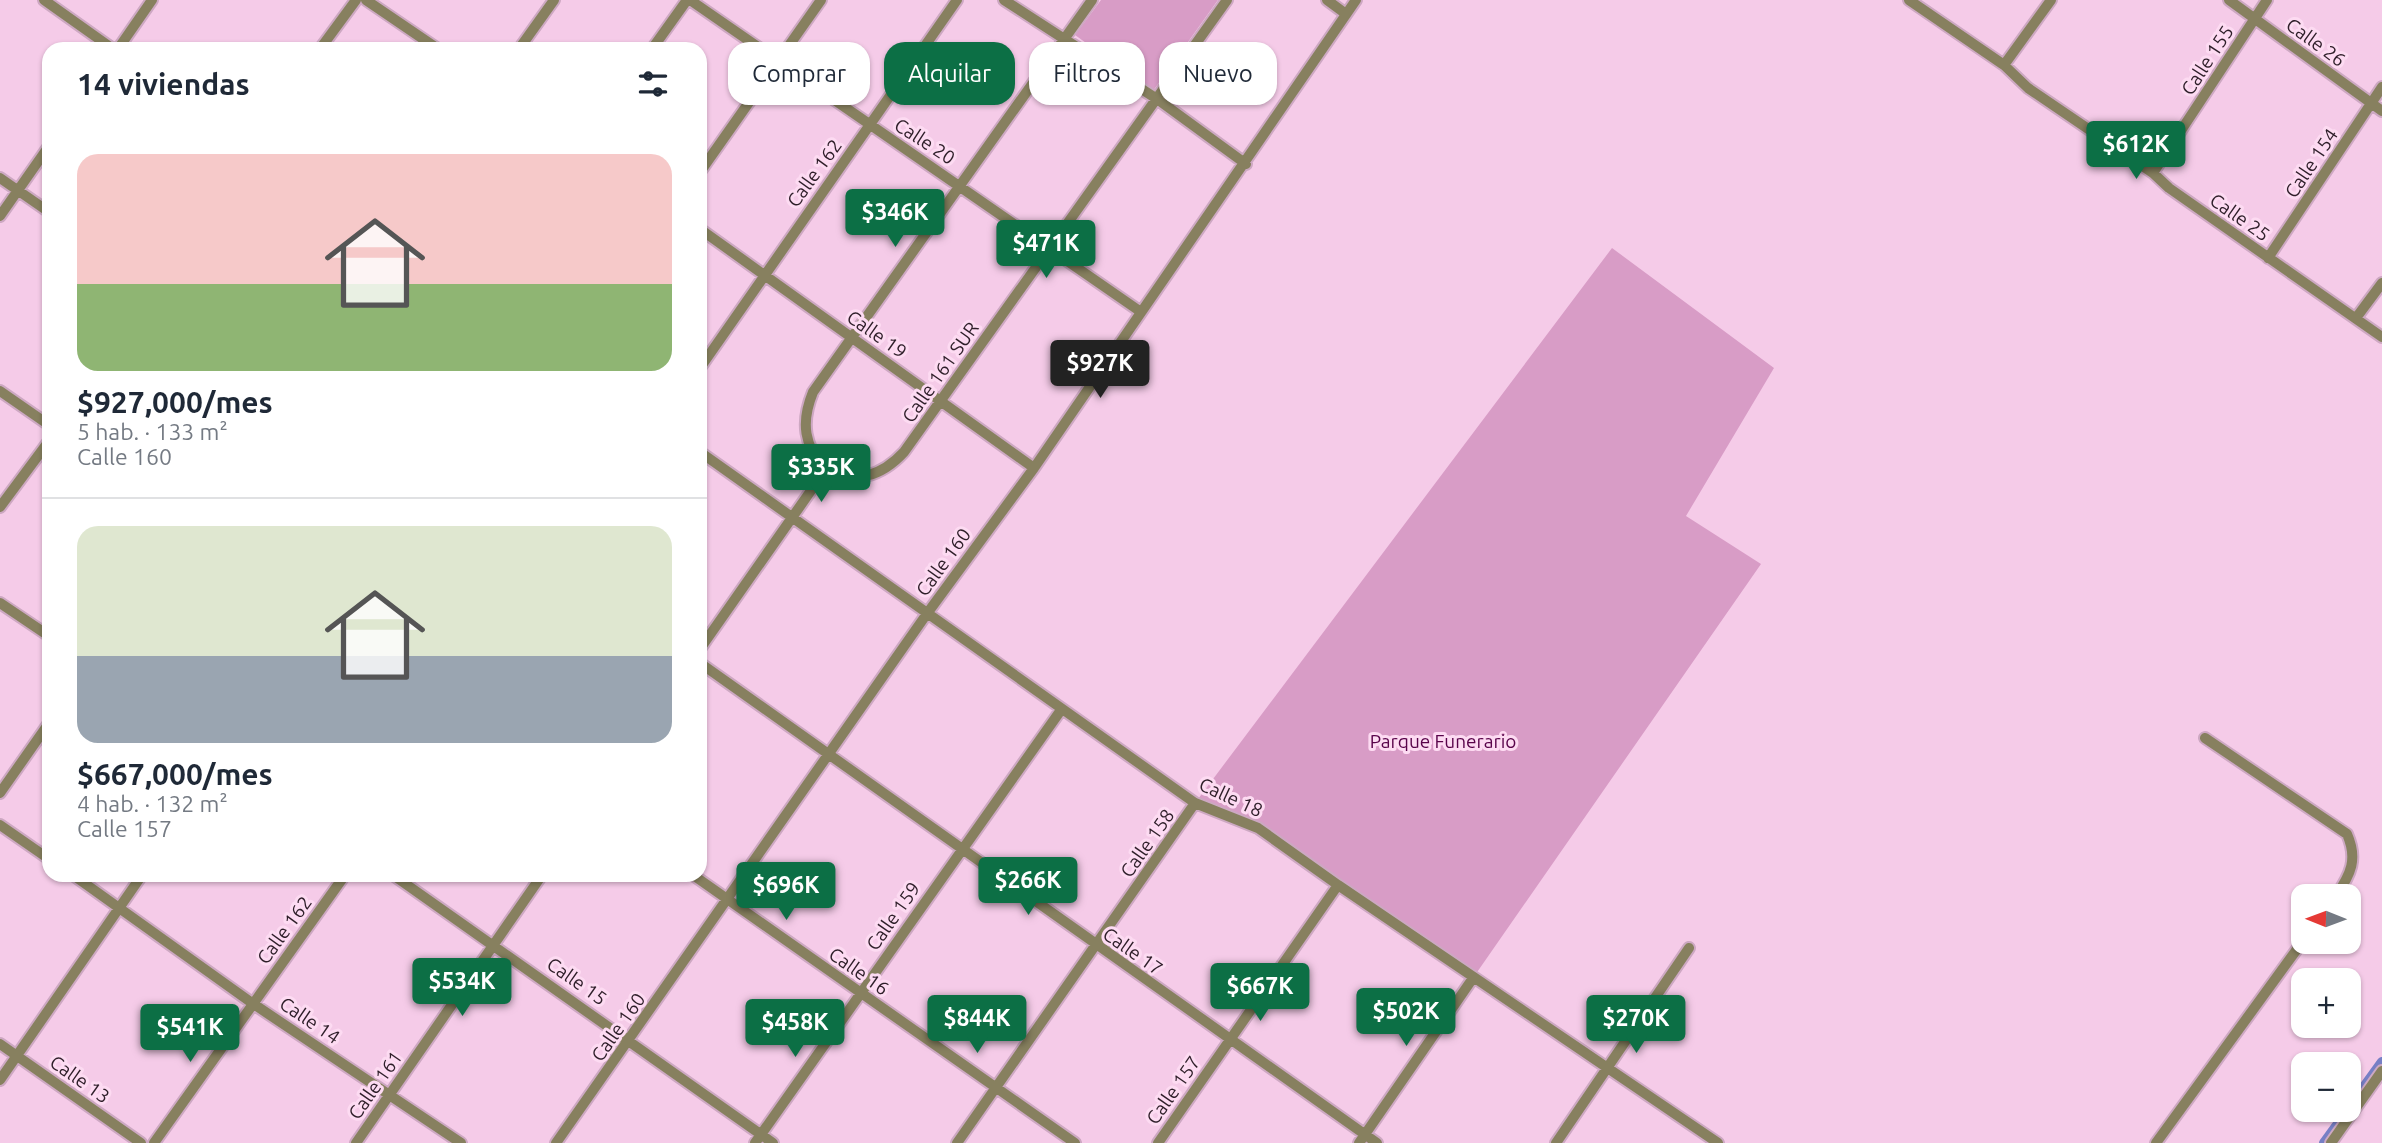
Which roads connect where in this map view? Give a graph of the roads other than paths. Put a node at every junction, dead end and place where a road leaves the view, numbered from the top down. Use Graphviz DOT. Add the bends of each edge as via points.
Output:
graph roads {
  1 [pos="44,0"];
  2 [pos="152,0"];
  3 [pos="356,0"];
  4 [pos="366,0"];
  5 [pos="554,0"];
  6 [pos="688,0"];
  7 [pos="821,0"];
  8 [pos="957,0"];
  9 [pos="1004,0"];
  10 [pos="1092,0"];
  11 [pos="1227,0"];
  12 [pos="1327,0"];
  13 [pos="1356,0"];
  14 [pos="1909,0"];
  15 [pos="2051,0"];
  16 [pos="2229,0"];
  17 [pos="2267,0"];
  18 [pos="1346,14"];
  19 [pos="2255,19"];
  20 [pos="1065,38"];
  21 [pos="105,42"];
  22 [pos="120,42"];
  23 [pos="325,42"];
  24 [pos="428,42"];
  25 [pos="524,42"];
  26 [pos="657,42"];
  27 [pos="749,42"];
  28 [pos="793,42"];
  29 [pos="2004,65"];
  30 [pos="2382,88"];
  31 [pos="1157,99"];
  32 [pos="2371,104"];
  33 [pos="749,105"];
  34 [pos="839,105"];
  35 [pos="2382,111"];
  36 [pos="869,126"];
  37 [pos="42,156"];
  38 [pos="707,162"];
  39 [pos="1246,164"];
  40 [pos="2153,173"];
  41 [pos="0,178"];
  42 [pos="960,185"];
  43 [pos="18,190"];
  44 [pos="42,207"];
  45 [pos="0,216"];
  46 [pos="707,234"];
  47 [pos="1049,248"];
  48 [pos="2268,258"];
  49 [pos="763,274"];
  50 [pos="2382,283"];
  51 [pos="1141,312"];
  52 [pos="2356,318"];
  53 [pos="2382,337"];
  54 [pos="852,338"];
  55 [pos="707,358"];
  56 [pos="0,391"];
  57 [pos="942,400"];
  58 [pos="42,420"];
  59 [pos="42,450"];
  60 [pos="707,457"];
  61 [pos="1034,468"];
  62 [pos="824,472"];
  63 [pos="0,507"];
  64 [pos="791,518"];
  65 [pos="0,603"];
  66 [pos="926,615"];
  67 [pos="42,631"];
  68 [pos="707,639"];
  69 [pos="707,668"];
  70 [pos="1061,710"];
  71 [pos="42,733"];
  72 [pos="2205,738"];
  73 [pos="829,755"];
  74 [pos="0,793"];
  75 [pos="1195,803"];
  76 [pos="0,825"];
  77 [pos="960,850"];
  78 [pos="42,854"];
  79 [pos="83,882"];
  80 [pos="137,882"];
  81 [pos="340,882"];
  82 [pos="403,882"];
  83 [pos="537,882"];
  84 [pos="703,882"];
  85 [pos="2345,884"];
  86 [pos="1338,885"];
  87 [pos="727,900"];
  88 [pos="119,906"];
  89 [pos="494,945"];
  90 [pos="1097,946"];
  91 [pos="1689,948"];
  92 [pos="2294,954"];
  93 [pos="1473,978"];
  94 [pos="861,994"];
  95 [pos="253,1003"];
  96 [pos="630,1040"];
  97 [pos="1229,1040"];
  98 [pos="0,1044"];
  99 [pos="17,1056"];
  100 [pos="1607,1069"];
  101 [pos="2382,1071"];
  102 [pos="0,1080"];
  103 [pos="995,1087"];
  104 [pos="390,1094"];
  105 [pos="758,1139"];
  106 [pos="1362,1139"];
  107 [pos="141,1143"];
  108 [pos="154,1143"];
  109 [pos="356,1143"];
  110 [pos="461,1143"];
  111 [pos="556,1143"];
  112 [pos="773,1143"];
  113 [pos="957,1143"];
  114 [pos="1075,1143"];
  115 [pos="1158,1143"];
  116 [pos="1377,1143"];
  117 [pos="1556,1143"];
  118 [pos="1718,1143"];
  119 [pos="2156,1143"];
  120 [pos="2331,1143"];
  1 -- 21 [label="street"];
  2 -- 22 [label="street"];
  3 -- 23 [label="street"];
  4 -- 24 [label="street"];
  5 -- 25 [label="street"];
  6 -- 26 [label="street"];
  6 -- 27 [label="street, Calle 20"];
  7 -- 28 [label="street"];
  8 -- 36 [label="street, Calle 162"];
  9 -- 20 [label="street"];
  10 -- 20 [label="street"];
  11 -- 31 [label="street, Calle 161 SUR"];
  12 -- 18 [label="street"];
  13 -- 18 [label="street, Calle 160"];
  14 -- 29 [label="street, Calle 25"];
  15 -- 29 [label="street"];
  16 -- 19 [label="street, Calle 26"];
  17 -- 19 [label="street, Calle 155"];
  18 -- 39 [label="street, Calle 160"];
  19 -- 32 [label="street, Calle 26"];
  19 -- 40 [label="street, Calle 155"];
  20 -- 31 [label="street"];
  20 -- 42 [label="street"];
  29 -- 40 [label="street, Calle 25" via="2028,88"];
  30 -- 32 [label="street, Calle 154"];
  31 -- 39 [label="street"];
  31 -- 47 [label="street, Calle 161 SUR"];
  32 -- 35 [label="street, Calle 26"];
  32 -- 48 [label="street, Calle 154"];
  33 -- 38 [label="street"];
  34 -- 36 [label="street, Calle 20"];
  36 -- 42 [label="street, Calle 20"];
  36 -- 49 [label="street, Calle 162"];
  37 -- 43 [label="street"];
  39 -- 51 [label="street, Calle 160"];
  40 -- 48 [label="street, Calle 25"];
  41 -- 43 [label="street"];
  42 -- 47 [label="street, Calle 20"];
  42 -- 54 [label="street"];
  43 -- 44 [label="street"];
  43 -- 45 [label="street"];
  46 -- 49 [label="street, Calle 19"];
  47 -- 51 [label="street, Calle 20"];
  47 -- 57 [label="street, Calle 161 SUR"];
  48 -- 52 [label="street, Calle 25"];
  49 -- 54 [label="street, Calle 19"];
  49 -- 55 [label="street, Calle 162"];
  50 -- 52 [label="street"];
  51 -- 61 [label="street, Calle 160"];
  52 -- 53 [label="street, Calle 25"];
  54 -- 57 [label="street, Calle 19"];
  54 -- 62 [label="street" via="806,409 807,445"];
  56 -- 58 [label="street"];
  57 -- 61 [label="street, Calle 19"];
  57 -- 62 [label="street, Calle 161 SUR" via="890,468 876,476"];
  59 -- 63 [label="street"];
  60 -- 64 [label="street, Calle 18"];
  61 -- 66 [label="street, Calle 160"];
  62 -- 64 [label="street"];
  64 -- 66 [label="street, Calle 18"];
  64 -- 68 [label="street"];
  65 -- 67 [label="street"];
  66 -- 70 [label="street, Calle 18"];
  66 -- 73 [label="street, Calle 160"];
  69 -- 73 [label="street, Calle 17"];
  70 -- 75 [label="street, Calle 18"];
  70 -- 77 [label="street, Calle 159"];
  71 -- 74 [label="street"];
  72 -- 85 [label="street" via="2347,834 2354,859"];
  73 -- 77 [label="street, Calle 17"];
  73 -- 87 [label="street, Calle 160"];
  75 -- 86 [label="street, Calle 18" via="1258,828"];
  75 -- 90 [label="street, Calle 158"];
  76 -- 78 [label="street"];
  77 -- 90 [label="street, Calle 17"];
  77 -- 94 [label="street, Calle 159"];
  79 -- 88 [label="street, Calle 14"];
  80 -- 88 [label="street"];
  81 -- 95 [label="street, Calle 162"];
  82 -- 89 [label="street, Calle 15"];
  83 -- 89 [label="street, Calle 161"];
  84 -- 87 [label="street, Calle 16"];
  86 -- 93 [label="street, Calle 18"];
  86 -- 97 [label="street, Calle 157"];
  87 -- 94 [label="street, Calle 16"];
  87 -- 96 [label="street, Calle 160"];
  88 -- 95 [label="street, Calle 14"];
  88 -- 99 [label="street"];
  89 -- 96 [label="street, Calle 15"];
  89 -- 104 [label="street, Calle 161"];
  90 -- 97 [label="street, Calle 17"];
  90 -- 103 [label="street, Calle 158"];
  91 -- 100 [label="street"];
  92 -- 119 [label="street"];
  93 -- 100 [label="street, Calle 18"];
  93 -- 106 [label="street"];
  94 -- 103 [label="street, Calle 16"];
  94 -- 105 [label="street, Calle 159"];
  95 -- 104 [label="street, Calle 14"];
  95 -- 108 [label="street, Calle 162"];
  96 -- 105 [label="street, Calle 15"];
  96 -- 111 [label="street, Calle 160"];
  97 -- 106 [label="street, Calle 17"];
  97 -- 115 [label="street, Calle 157"];
  98 -- 99 [label="street, Calle 13"];
  99 -- 102 [label="street"];
  99 -- 107 [label="street, Calle 13"];
  100 -- 117 [label="street"];
  100 -- 118 [label="street, Calle 18"];
  101 -- 120 [label="street"];
  103 -- 113 [label="street, Calle 158"];
  103 -- 114 [label="street, Calle 16"];
  104 -- 109 [label="street, Calle 161"];
  104 -- 110 [label="street, Calle 14"];
  105 -- 112 [label="street, Calle 15"];
  106 -- 116 [label="street, Calle 17"];
}
